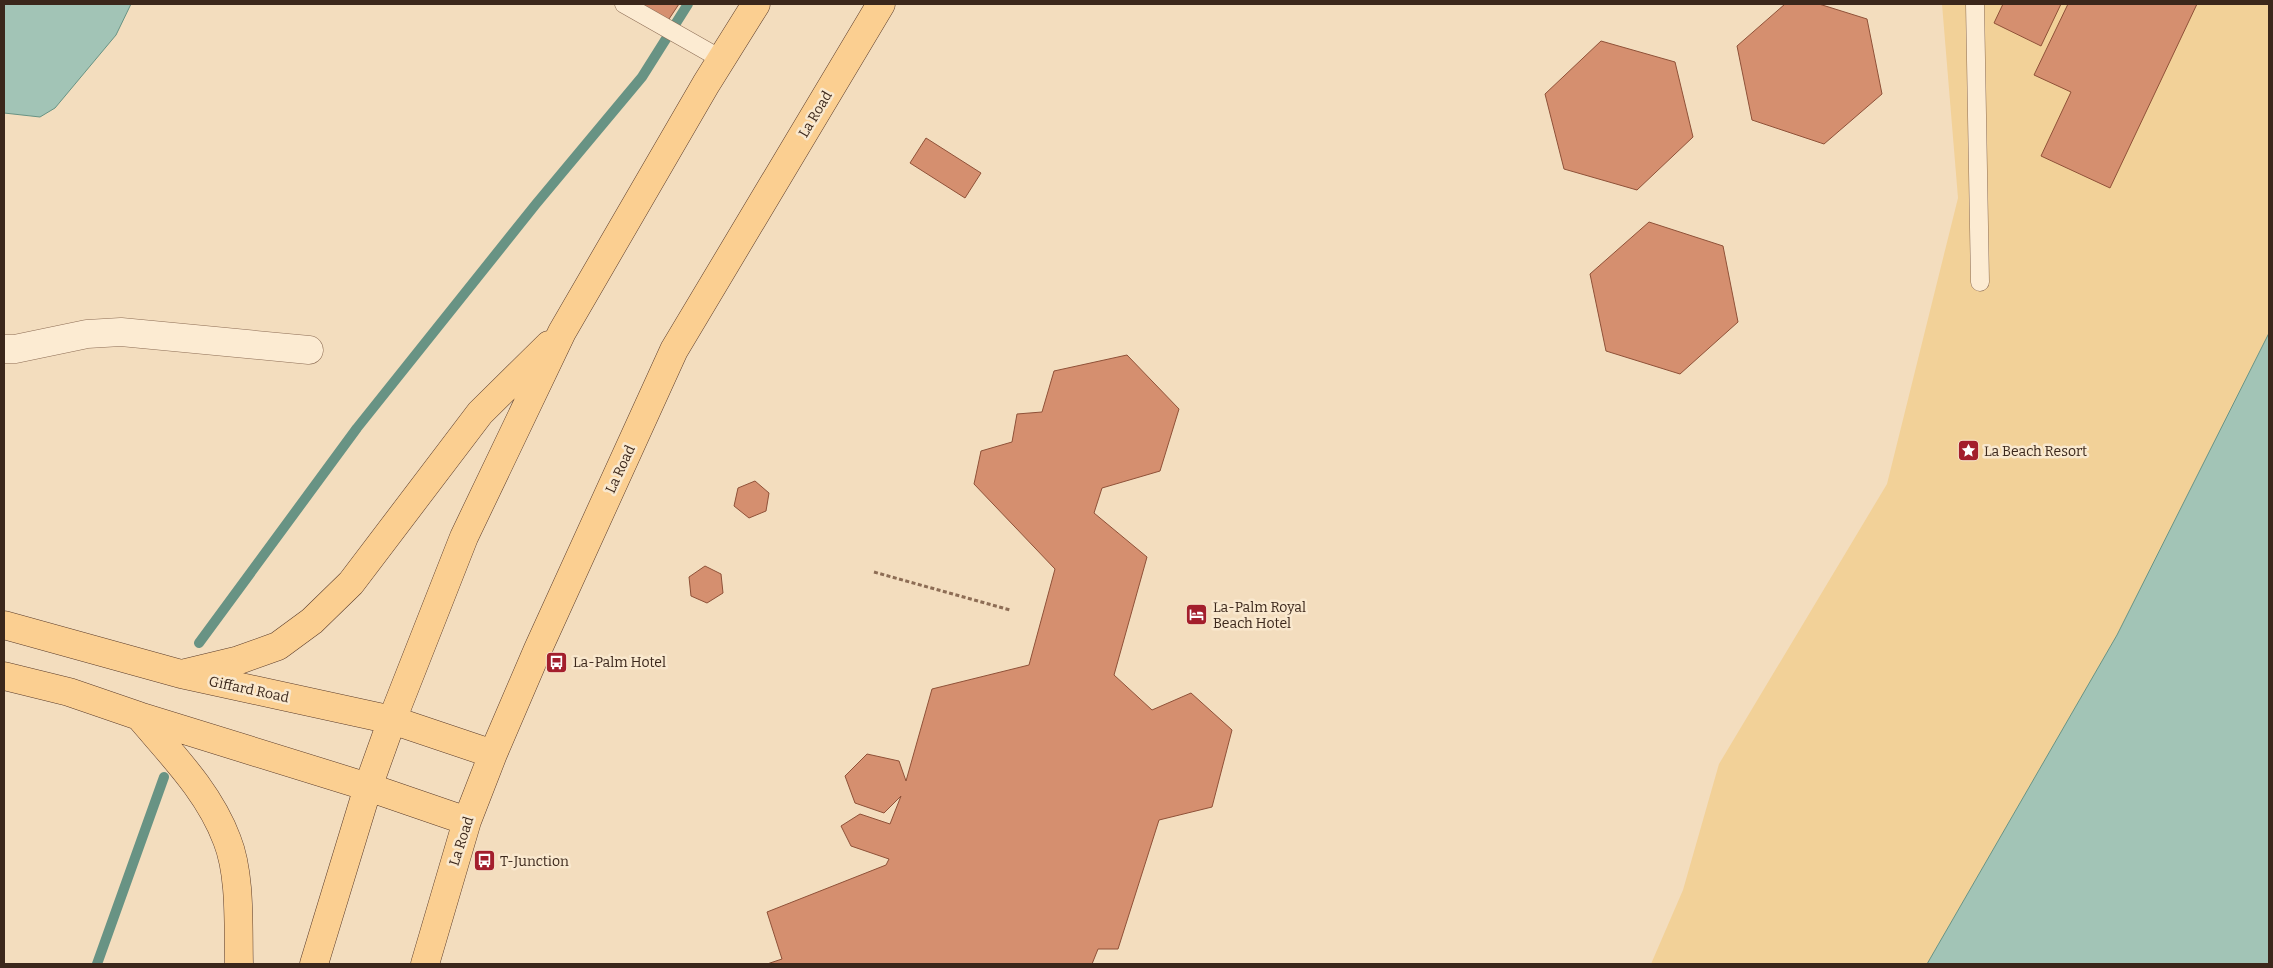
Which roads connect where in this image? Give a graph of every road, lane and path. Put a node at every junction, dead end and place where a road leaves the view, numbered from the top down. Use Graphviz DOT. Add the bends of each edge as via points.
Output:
graph roads {
  1 [pos="624,4"];
  2 [pos="756,4"];
  3 [pos="881,4"];
  4 [pos="1975,4"];
  5 [pos="721,59"];
  6 [pos="1980,282"];
  7 [pos="562,332"];
  8 [pos="4,349"];
  9 [pos="309,350"];
  10 [pos="874,572"];
  11 [pos="1010,610"];
  12 [pos="4,625"];
  13 [pos="181,674"];
  14 [pos="4,676"];
  15 [pos="139,716"];
  16 [pos="392,720"];
  17 [pos="493,754"];
  18 [pos="368,787"];
  19 [pos="467,821"];
  20 [pos="239,964"];
  21 [pos="314,964"];
  22 [pos="425,964"];
  1 -- 5 [label="lane"];
  2 -- 5 [label="main road"];
  3 -- 17 [label="main road, La Road" via="674,350"];
  4 -- 6 [label="lane"];
  5 -- 7 [label="main road"];
  7 -- 13 [label="main road" via="480,413 351,583 312,622 278,646 239,660"];
  7 -- 16 [label="main road" via="464,537"];
  8 -- 9 [label="street" via="87,334 121,332"];
  10 -- 11 [label="path"];
  12 -- 13 [label="main road, Giffard Road"];
  13 -- 16 [label="main road, Giffard Road"];
  14 -- 15 [label="main road" via="69,692"];
  15 -- 18 [label="main road"];
  15 -- 20 [label="main road" via="200,787 228,840 236,878"];
  16 -- 17 [label="main road, Giffard Road"];
  16 -- 18 [label="main road"];
  17 -- 19 [label="main road, La Road"];
  18 -- 19 [label="main road"];
  18 -- 21 [label="main road"];
  19 -- 22 [label="main road, La Road"];
}
